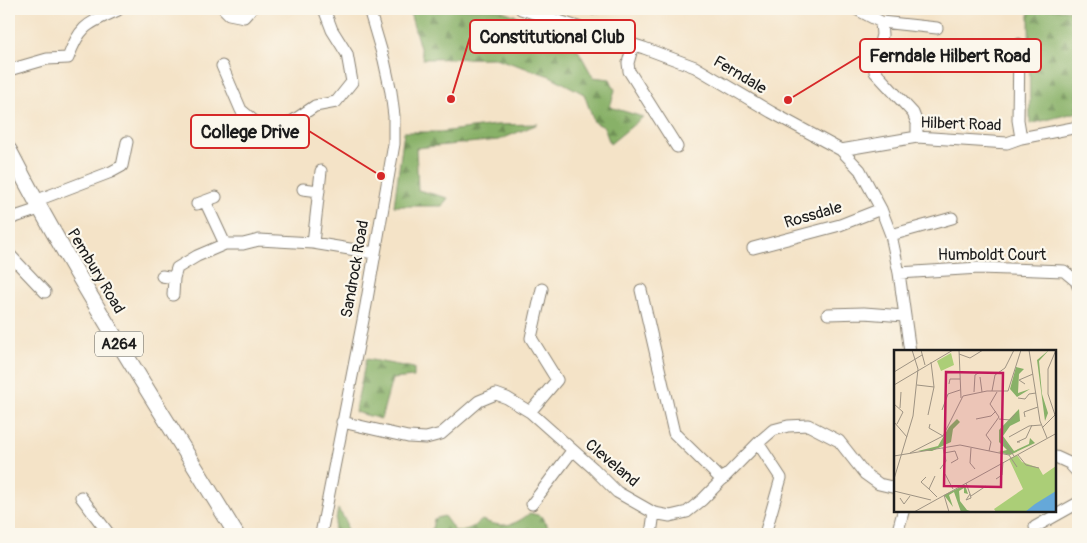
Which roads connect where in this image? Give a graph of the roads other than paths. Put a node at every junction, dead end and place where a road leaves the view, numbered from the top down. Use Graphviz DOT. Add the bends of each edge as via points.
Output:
graph roads {
  1 [pos="224,9"];
  2 [pos="251,9"];
  3 [pos="324,9"];
  4 [pos="370,9"];
  5 [pos="521,9"];
  6 [pos="856,9"];
  7 [pos="118,10"];
  8 [pos="880,22"];
  9 [pos="937,28"];
  10 [pos="1019,44"];
  11 [pos="632,45"];
  12 [pos="222,66"];
  13 [pos="9,70"];
  14 [pos="1078,127"];
  15 [pos="917,137"];
  16 [pos="1021,138"];
  17 [pos="127,142"];
  18 [pos="677,147"];
  19 [pos="9,150"];
  20 [pos="841,150"];
  21 [pos="321,171"];
  22 [pos="303,189"];
  23 [pos="319,191"];
  24 [pos="206,200"];
  25 [pos="37,205"];
  26 [pos="881,209"];
  27 [pos="952,218"];
  28 [pos="9,219"];
  29 [pos="891,236"];
  30 [pos="313,243"];
  31 [pos="225,244"];
  32 [pos="753,248"];
  33 [pos="374,253"];
  34 [pos="9,254"];
  35 [pos="899,273"];
  36 [pos="162,276"];
  37 [pos="174,278"];
  38 [pos="1078,286"];
  39 [pos="542,290"];
  40 [pos="641,290"];
  41 [pos="45,292"];
  42 [pos="172,295"];
  43 [pos="828,314"];
  44 [pos="904,316"];
  45 [pos="910,350"];
  46 [pos="530,412"];
  47 [pos="342,422"];
  48 [pos="758,443"];
  49 [pos="572,451"];
  50 [pos="1057,457"];
  51 [pos="1078,472"];
  52 [pos="722,480"];
  53 [pos="894,488"];
  54 [pos="81,497"];
  55 [pos="1078,503"];
  56 [pos="532,504"];
  57 [pos="654,513"];
  58 [pos="904,513"];
  59 [pos="1035,527"];
  60 [pos="109,534"];
  61 [pos="236,534"];
  62 [pos="321,534"];
  63 [pos="651,534"];
  64 [pos="766,534"];
  65 [pos="897,534"];
  1 -- 2 [label="street" via="229,14 244,17"];
  3 -- 12 [label="street" via="347,54 352,82 336,102 315,106 284,127 260,126 241,110"];
  4 -- 33 [label="street, Sandrock Road" via="394,116 394,144"];
  5 -- 11 [label="street, Ferndale"];
  6 -- 8 [label="street"];
  7 -- 13 [label="street" via="89,24 76,38 68,58 47,59"];
  8 -- 9 [label="street"];
  8 -- 15 [label="street" via="882,35 875,72 913,113"];
  10 -- 16 [label="street" via="1018,120"];
  11 -- 18 [label="street" via="629,71"];
  11 -- 20 [label="street, Ferndale" via="695,67"];
  14 -- 16 [label="street, Hilbert Road"];
  15 -- 16 [label="street, Hilbert Road" via="1007,143"];
  15 -- 20 [label="street, Hilbert Road"];
  17 -- 25 [label="street" via="122,166"];
  19 -- 25 [label="main road, Pembury Road / A264"];
  20 -- 26 [label="street, Ferndale" via="860,170"];
  21 -- 23 [label="street"];
  22 -- 23 [label="street"];
  23 -- 30 [label="street"];
  24 -- 31 [label="street"];
  25 -- 28 [label="street"];
  25 -- 61 [label="main road, Pembury Road / A264"];
  26 -- 29 [label="street, Ferndale"];
  26 -- 32 [label="street, Rossdale" via="840,225"];
  27 -- 29 [label="street"];
  29 -- 35 [label="street, Ferndale"];
  30 -- 31 [label="street" via="259,240"];
  30 -- 33 [label="street"];
  31 -- 37 [label="street" via="177,268"];
  33 -- 47 [label="street, Sandrock Road"];
  34 -- 41 [label="street"];
  35 -- 38 [label="street, Humboldt Court" via="979,268 1064,271"];
  35 -- 44 [label="street, Ferndale"];
  36 -- 37 [label="street"];
  37 -- 42 [label="street"];
  39 -- 46 [label="street" via="531,338 557,380"];
  40 -- 52 [label="street" via="674,433"];
  43 -- 44 [label="street"];
  44 -- 45 [label="street, Ferndale"];
  46 -- 47 [label="street, Cleveland" via="496,394 479,401 441,434 426,438"];
  46 -- 49 [label="street, Cleveland"];
  47 -- 62 [label="street, Sandrock Road"];
  48 -- 52 [label="street, Cleveland"];
  48 -- 53 [label="street, Cleveland" via="773,430 808,425 839,441 865,474 879,484"];
  48 -- 64 [label="street" via="781,478"];
  49 -- 56 [label="street"];
  49 -- 57 [label="street, Cleveland" via="617,492"];
  50 -- 51 [label="street"];
  52 -- 57 [label="street, Cleveland" via="687,512 670,516"];
  54 -- 60 [label="street"];
  55 -- 59 [label="street"];
  57 -- 63 [label="street"];
  58 -- 65 [label="street"];
}
